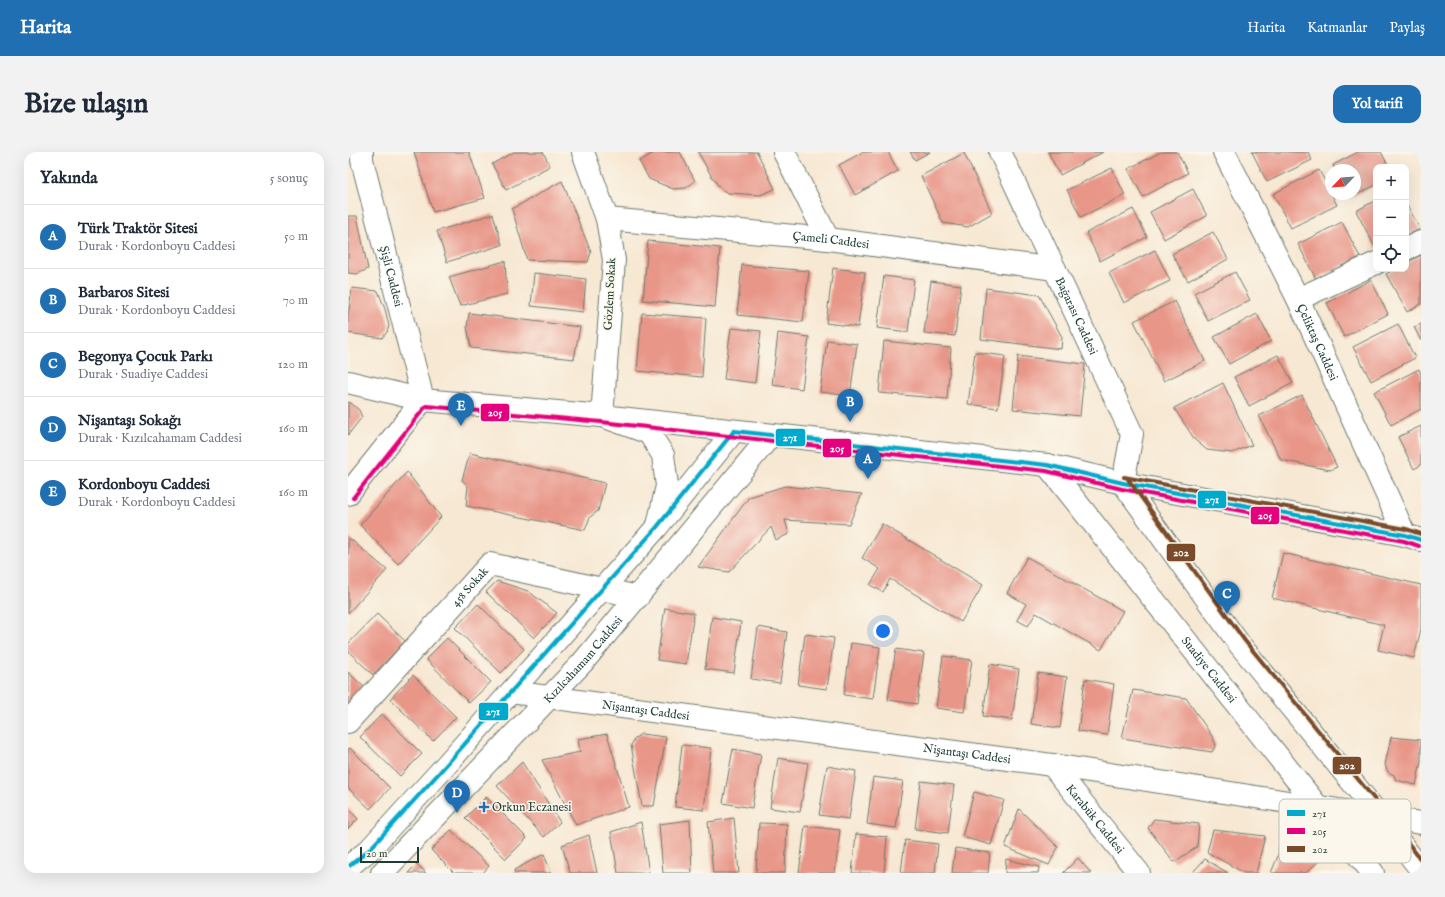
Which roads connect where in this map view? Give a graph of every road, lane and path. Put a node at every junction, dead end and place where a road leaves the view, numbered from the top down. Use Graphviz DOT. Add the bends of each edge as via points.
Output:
graph roads {
  1 [pos="583,152"];
  2 [pos="784,152"];
  3 [pos="1000,152"];
  4 [pos="1224,152"];
  5 [pos="357,159"];
  6 [pos="607,219"];
  7 [pos="828,239"];
  8 [pos="1421,242"];
  9 [pos="1409,248"];
  10 [pos="1373,264"];
  11 [pos="1055,269"];
  12 [pos="1298,299"];
  13 [pos="348,382"];
  14 [pos="423,400"];
  15 [pos="602,416"];
  16 [pos="734,431"];
  17 [pos="771,434"];
  18 [pos="1047,465"];
  19 [pos="1123,483"];
  20 [pos="348,494"];
  21 [pos="657,527"];
  22 [pos="1413,537"];
  23 [pos="603,588"];
  24 [pos="638,596"];
  25 [pos="511,692"];
  26 [pos="549,697"];
  27 [pos="348,722"];
  28 [pos="1052,765"];
  29 [pos="1312,799"];
  30 [pos="1366,799"];
  31 [pos="1279,801"];
  32 [pos="1411,821"];
  33 [pos="1421,823"];
  34 [pos="1411,857"];
  35 [pos="1365,863"];
  36 [pos="348,868"];
  37 [pos="1421,870"];
  38 [pos="382,873"];
  39 [pos="1139,873"];
  40 [pos="1373,873"];
  1 -- 6 [label="street, Gözlem Sokak"];
  2 -- 7 [label="street"];
  3 -- 11 [label="street, Bağarası Caddesi"];
  4 -- 12 [label="street, Çeliktaş Caddesi"];
  5 -- 14 [label="street, Şişli Caddesi"];
  6 -- 7 [label="street, Çameli Caddesi"];
  6 -- 15 [label="street, Gözlem Sokak" via="614,260"];
  7 -- 11 [label="street, Çameli Caddesi"];
  8 -- 9 [label="street"];
  10 -- 12 [label="street"];
  11 -- 19 [label="street, Bağarası Caddesi" via="1132,434"];
  12 -- 22 [label="street, Çeliktaş Caddesi"];
  13 -- 14 [label="street"];
  14 -- 15 [label="street"];
  14 -- 20 [label="street"];
  15 -- 16 [label="street"];
  15 -- 21 [label="street" via="649,433 663,455 667,486"];
  16 -- 17 [label="street"];
  16 -- 21 [label="street"];
  17 -- 18 [label="street"];
  17 -- 24 [label="street, Kızılcahamam Caddesi"];
  18 -- 19 [label="street"];
  18 -- 29 [label="street, Suadiye Caddesi"];
  19 -- 22 [label="street"];
  19 -- 30 [label="street" via="1240,645"];
  21 -- 23 [label="street"];
  23 -- 24 [label="street, 458 Sokak"];
  23 -- 25 [label="street"];
  23 -- 27 [label="street, 458 Sokak" via="490,564"];
  24 -- 26 [label="street, Kızılcahamam Caddesi" via="583,662"];
  25 -- 26 [label="street, Nişantaşı Caddesi"];
  25 -- 36 [label="street" via="369,850"];
  26 -- 28 [label="street, Nişantaşı Caddesi"];
  26 -- 38 [label="street, Kızılcahamam Caddesi"];
  28 -- 31 [label="street, Nişantaşı Caddesi"];
  28 -- 39 [label="street, Karabük Caddesi"];
  32 -- 33 [label="street, Nişantaşı Caddesi"];
  34 -- 37 [label="street"];
  35 -- 40 [label="street, Suadiye Caddesi"];
}
